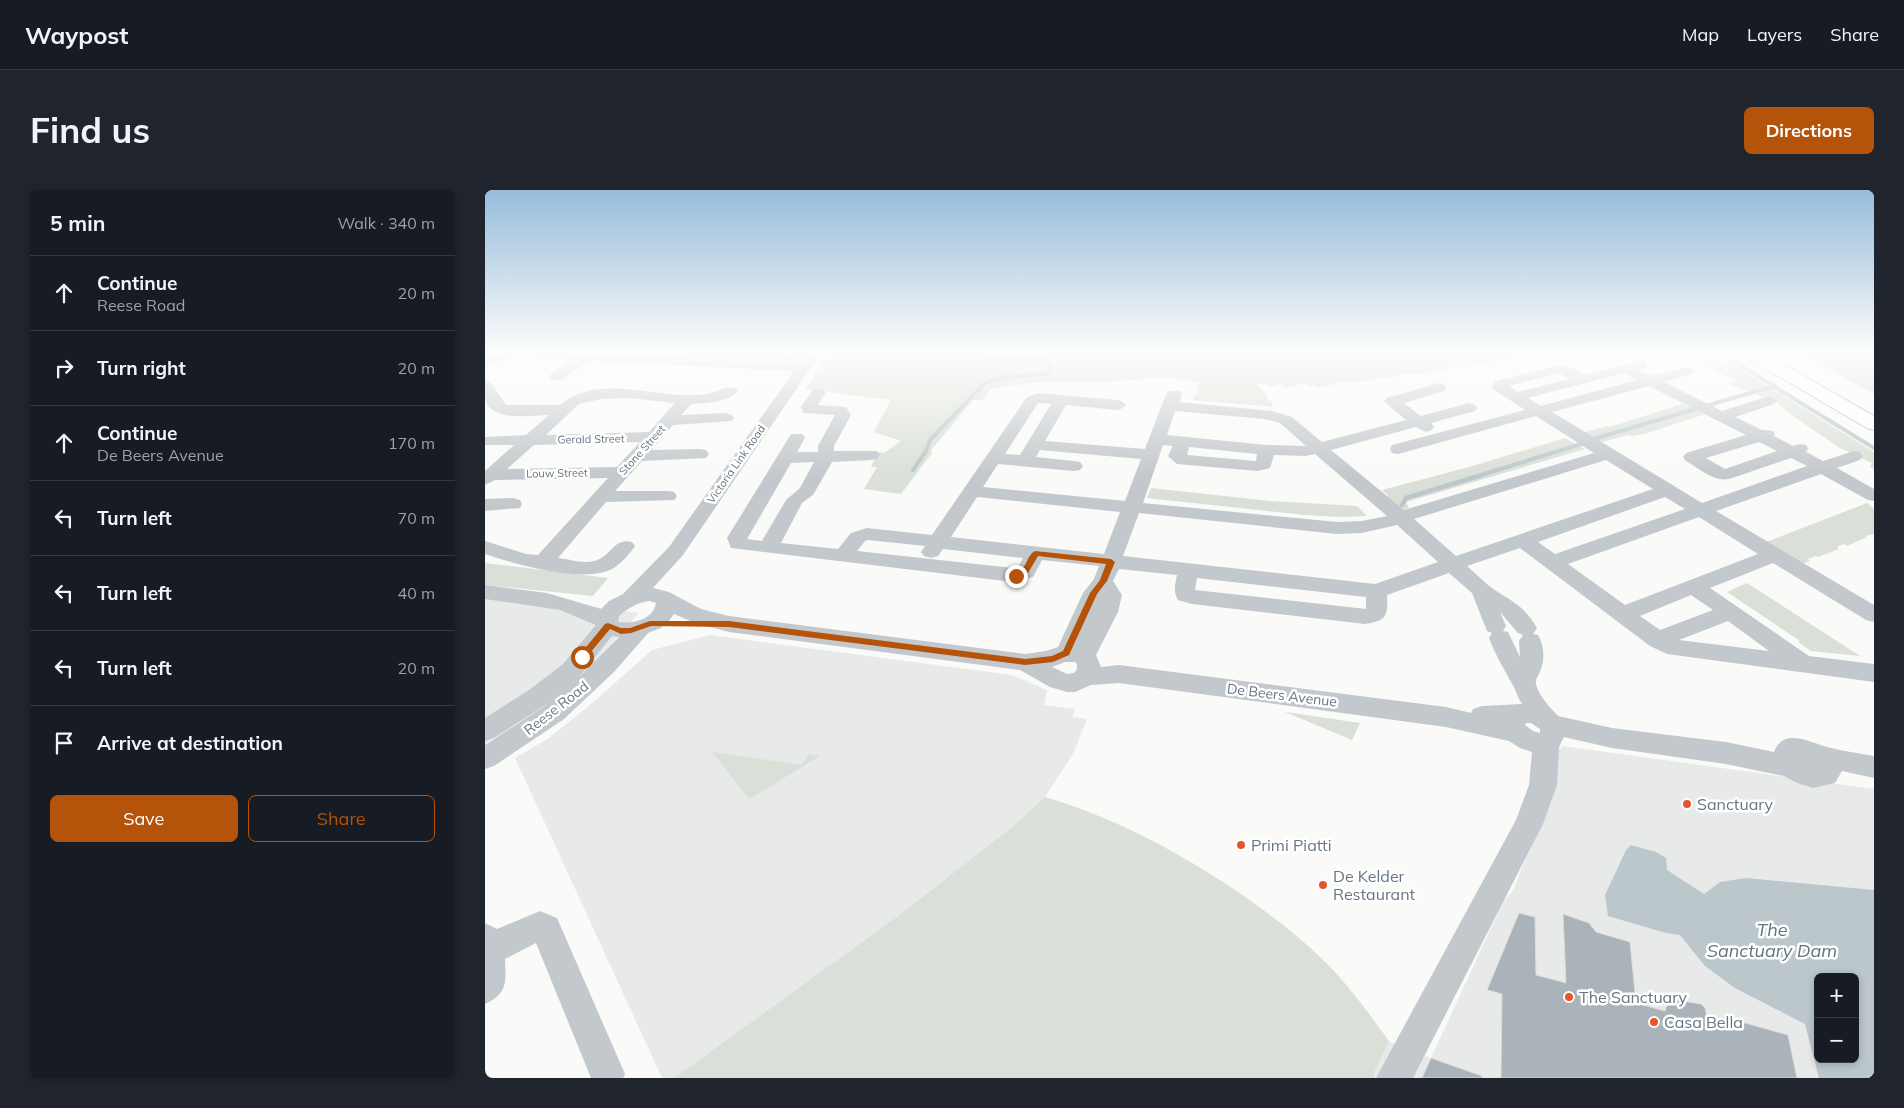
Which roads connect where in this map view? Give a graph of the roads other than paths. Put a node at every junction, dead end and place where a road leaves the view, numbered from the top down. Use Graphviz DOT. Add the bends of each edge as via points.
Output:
graph roads {
  1 [pos="490,394"];
  2 [pos="597,394"];
  3 [pos="605,394"];
  4 [pos="721,394"];
  5 [pos="784,394"];
  6 [pos="817,394"];
  7 [pos="1416,394"];
  8 [pos="1510,394"];
  9 [pos="1598,394"];
  10 [pos="1679,394"];
  11 [pos="1824,394"];
  12 [pos="1846,394"];
  13 [pos="686,400"];
  14 [pos="1769,401"];
  15 [pos="1057,407"];
  16 [pos="1469,408"];
  17 [pos="561,410"];
  18 [pos="1874,410"];
  19 [pos="1538,411"];
  20 [pos="1114,412"];
  21 [pos="1721,416"];
  22 [pos="726,418"];
  23 [pos="669,420"];
  24 [pos="608,422"];
  25 [pos="1419,422"];
  26 [pos="1874,424"];
  27 [pos="1351,425"];
  28 [pos="1782,430"];
  29 [pos="1306,436"];
  30 [pos="1761,436"];
  31 [pos="653,437"];
  32 [pos="797,438"];
  33 [pos="1441,438"];
  34 [pos="592,439"];
  35 [pos="529,440"];
  36 [pos="489,441"];
  37 [pos="1035,445"];
  38 [pos="1810,446"];
  39 [pos="1154,447"];
  40 [pos="1321,448"];
  41 [pos="1398,449"];
  42 [pos="1791,452"];
  43 [pos="700,454"];
  44 [pos="1608,454"];
  45 [pos="871,455"];
  46 [pos="637,456"];
  47 [pos="826,456"];
  48 [pos="1854,456"];
  49 [pos="786,458"];
  50 [pos="993,458"];
  51 [pos="1025,461"];
  52 [pos="1074,466"];
  53 [pos="1822,467"];
  54 [pos="491,471"];
  55 [pos="623,472"];
  56 [pos="1723,475"];
  57 [pos="972,490"];
  58 [pos="1667,490"];
  59 [pos="1754,492"];
  60 [pos="668,496"];
  61 [pos="1874,496"];
  62 [pos="601,498"];
  63 [pos="513,504"];
  64 [pos="485,505"];
  65 [pos="1132,507"];
  66 [pos="1700,510"];
  67 [pos="1400,517"];
  68 [pos="1524,541"];
  69 [pos="938,542"];
  70 [pos="625,546"];
  71 [pos="485,547"];
  72 [pos="768,548"];
  73 [pos="676,551"];
  74 [pos="1035,553"];
  75 [pos="1774,555"];
  76 [pos="843,556"];
  77 [pos="543,562"];
  78 [pos="1553,562"];
  79 [pos="923,565"];
  80 [pos="1454,565"];
  81 [pos="1107,571"];
  82 [pos="1693,586"];
  83 [pos="1481,590"];
  84 [pos="485,592"];
  85 [pos="627,600"];
  86 [pos="665,600"];
  87 [pos="569,604"];
  88 [pos="1868,606"];
  89 [pos="1730,612"];
  90 [pos="1623,614"];
  91 [pos="607,623"];
  92 [pos="729,624"];
  93 [pos="645,626"];
  94 [pos="1658,640"];
  95 [pos="1071,664"];
  96 [pos="1804,665"];
  97 [pos="1874,673"];
  98 [pos="1532,720"];
  99 [pos="485,731"];
  100 [pos="485,758"];
  101 [pos="1823,763"];
  102 [pos="1874,768"];
  103 [pos="1874,776"];
  104 [pos="487,945"];
  105 [pos="485,987"];
  106 [pos="607,1074"];
  107 [pos="1394,1078"];
  1 -- 17 [label="street" via="497,407 503,410"];
  2 -- 17 [label="street" via="574,401"];
  3 -- 13 [label="street"];
  4 -- 13 [label="street"];
  5 -- 73 [label="street, Victoria Link Road"];
  6 -- 47 [label="street" via="809,410 843,413 826,446"];
  7 -- 25 [label="street" via="1392,401"];
  8 -- 19 [label="street"];
  9 -- 19 [label="street"];
  10 -- 21 [label="street"];
  11 -- 26 [label="main road"];
  12 -- 18 [label="main road"];
  13 -- 23 [label="street, Stone Street"];
  14 -- 21 [label="street"];
  15 -- 20 [label="street"];
  15 -- 37 [label="street"];
  15 -- 50 [label="street" via="1039,398 1032,400"];
  16 -- 25 [label="street"];
  17 -- 35 [label="street"];
  19 -- 33 [label="street"];
  19 -- 44 [label="street"];
  21 -- 30 [label="street"];
  22 -- 23 [label="street"];
  23 -- 31 [label="street, Stone Street"];
  24 -- 34 [label="street"];
  25 -- 33 [label="street"];
  25 -- 40 [label="street"];
  27 -- 29 [label="street"];
  28 -- 30 [label="street"];
  29 -- 39 [label="street" via="1286,420 1273,415 1172,400"];
  29 -- 40 [label="street"];
  30 -- 42 [label="street"];
  30 -- 56 [label="street" via="1692,457"];
  31 -- 34 [label="street, Gerald Street"];
  31 -- 46 [label="street, Stone Street"];
  32 -- 49 [label="street"];
  33 -- 41 [label="street"];
  34 -- 35 [label="street, Gerald Street"];
  35 -- 36 [label="street, Gerald Street"];
  35 -- 54 [label="street"];
  37 -- 39 [label="street"];
  37 -- 51 [label="street"];
  38 -- 42 [label="street"];
  39 -- 40 [label="street" via="1183,442 1177,456 1183,460 1258,466 1264,464 1266,450 1306,452"];
  39 -- 65 [label="street"];
  40 -- 67 [label="street"];
  42 -- 53 [label="street"];
  42 -- 56 [label="street"];
  43 -- 46 [label="street"];
  44 -- 58 [label="street"];
  44 -- 67 [label="street"];
  45 -- 47 [label="street"];
  46 -- 55 [label="street, Stone Street"];
  47 -- 49 [label="street"];
  47 -- 72 [label="street" via="807,490 795,500"];
  48 -- 53 [label="street"];
  49 -- 72 [label="street" via="736,540 738,544"];
  50 -- 51 [label="street"];
  50 -- 57 [label="street"];
  51 -- 52 [label="street"];
  53 -- 59 [label="street"];
  53 -- 61 [label="street"];
  54 -- 55 [label="street, Louw Street"];
  55 -- 62 [label="street, Stone Street"];
  56 -- 59 [label="street"];
  57 -- 65 [label="street"];
  57 -- 69 [label="street"];
  58 -- 66 [label="street"];
  58 -- 68 [label="street"];
  59 -- 66 [label="street"];
  60 -- 62 [label="street"];
  62 -- 77 [label="street, Stone Street"];
  63 -- 64 [label="street"];
  65 -- 67 [label="street" via="1337,528 1362,527"];
  65 -- 81 [label="street"];
  66 -- 75 [label="street"];
  66 -- 78 [label="street"];
  67 -- 80 [label="street"];
  68 -- 78 [label="street"];
  68 -- 80 [label="street"];
  69 -- 74 [label="street"];
  69 -- 76 [label="street" via="864,534"];
  69 -- 79 [label="street"];
  70 -- 77 [label="street" via="611,562 596,567"];
  71 -- 77 [label="street" via="524,560"];
  72 -- 76 [label="street"];
  73 -- 85 [label="street, Victoria Link Road"];
  73 -- 86 [label="street, Victoria Link Road"];
  74 -- 79 [label="street" via="1025,572 1016,576"];
  74 -- 81 [label="street"];
  75 -- 82 [label="street"];
  75 -- 88 [label="street"];
  76 -- 79 [label="street"];
  78 -- 90 [label="street"];
  80 -- 81 [label="street" via="1376,591 1377,612 1365,617 1192,597 1184,591 1188,571"];
  80 -- 83 [label="street"];
  81 -- 95 [label="street" via="1111,595 1107,612 1086,632"];
  82 -- 89 [label="street"];
  82 -- 90 [label="street"];
  83 -- 98 [label="street"];
  83 -- 98 [label="street" via="1510,608 1521,620 1527,634 1532,657"];
  84 -- 87 [label="street"];
  85 -- 86 [label="street" via="649,594"];
  85 -- 87 [label="street"];
  85 -- 91 [label="street, Reese Road" via="613,609"];
  86 -- 92 [label="street" via="705,619"];
  86 -- 93 [label="street, Reese Road" via="667,607 664,612"];
  87 -- 91 [label="street" via="591,612"];
  89 -- 94 [label="street"];
  89 -- 96 [label="street"];
  90 -- 94 [label="street"];
  91 -- 93 [label="street" via="621,631"];
  91 -- 99 [label="street, Reese Road" via="570,671 538,697"];
  92 -- 93 [label="street"];
  92 -- 95 [label="street" via="1025,662"];
  93 -- 100 [label="street, Reese Road" via="562,706"];
  94 -- 96 [label="street" via="1682,650"];
  95 -- 98 [label="street, De Beers Avenue" via="1119,674 1446,717"];
  96 -- 97 [label="street"];
  98 -- 101 [label="street, De Beers Avenue" via="1612,738 1789,758 1803,774 1812,777 1826,775"];
  98 -- 107 [label="street" via="1543,785 1529,824"];
  101 -- 102 [label="street"];
  101 -- 103 [label="street"];
  104 -- 105 [label="street" via="489,981"];
  104 -- 106 [label="street" via="540,926 546,929"];
}
